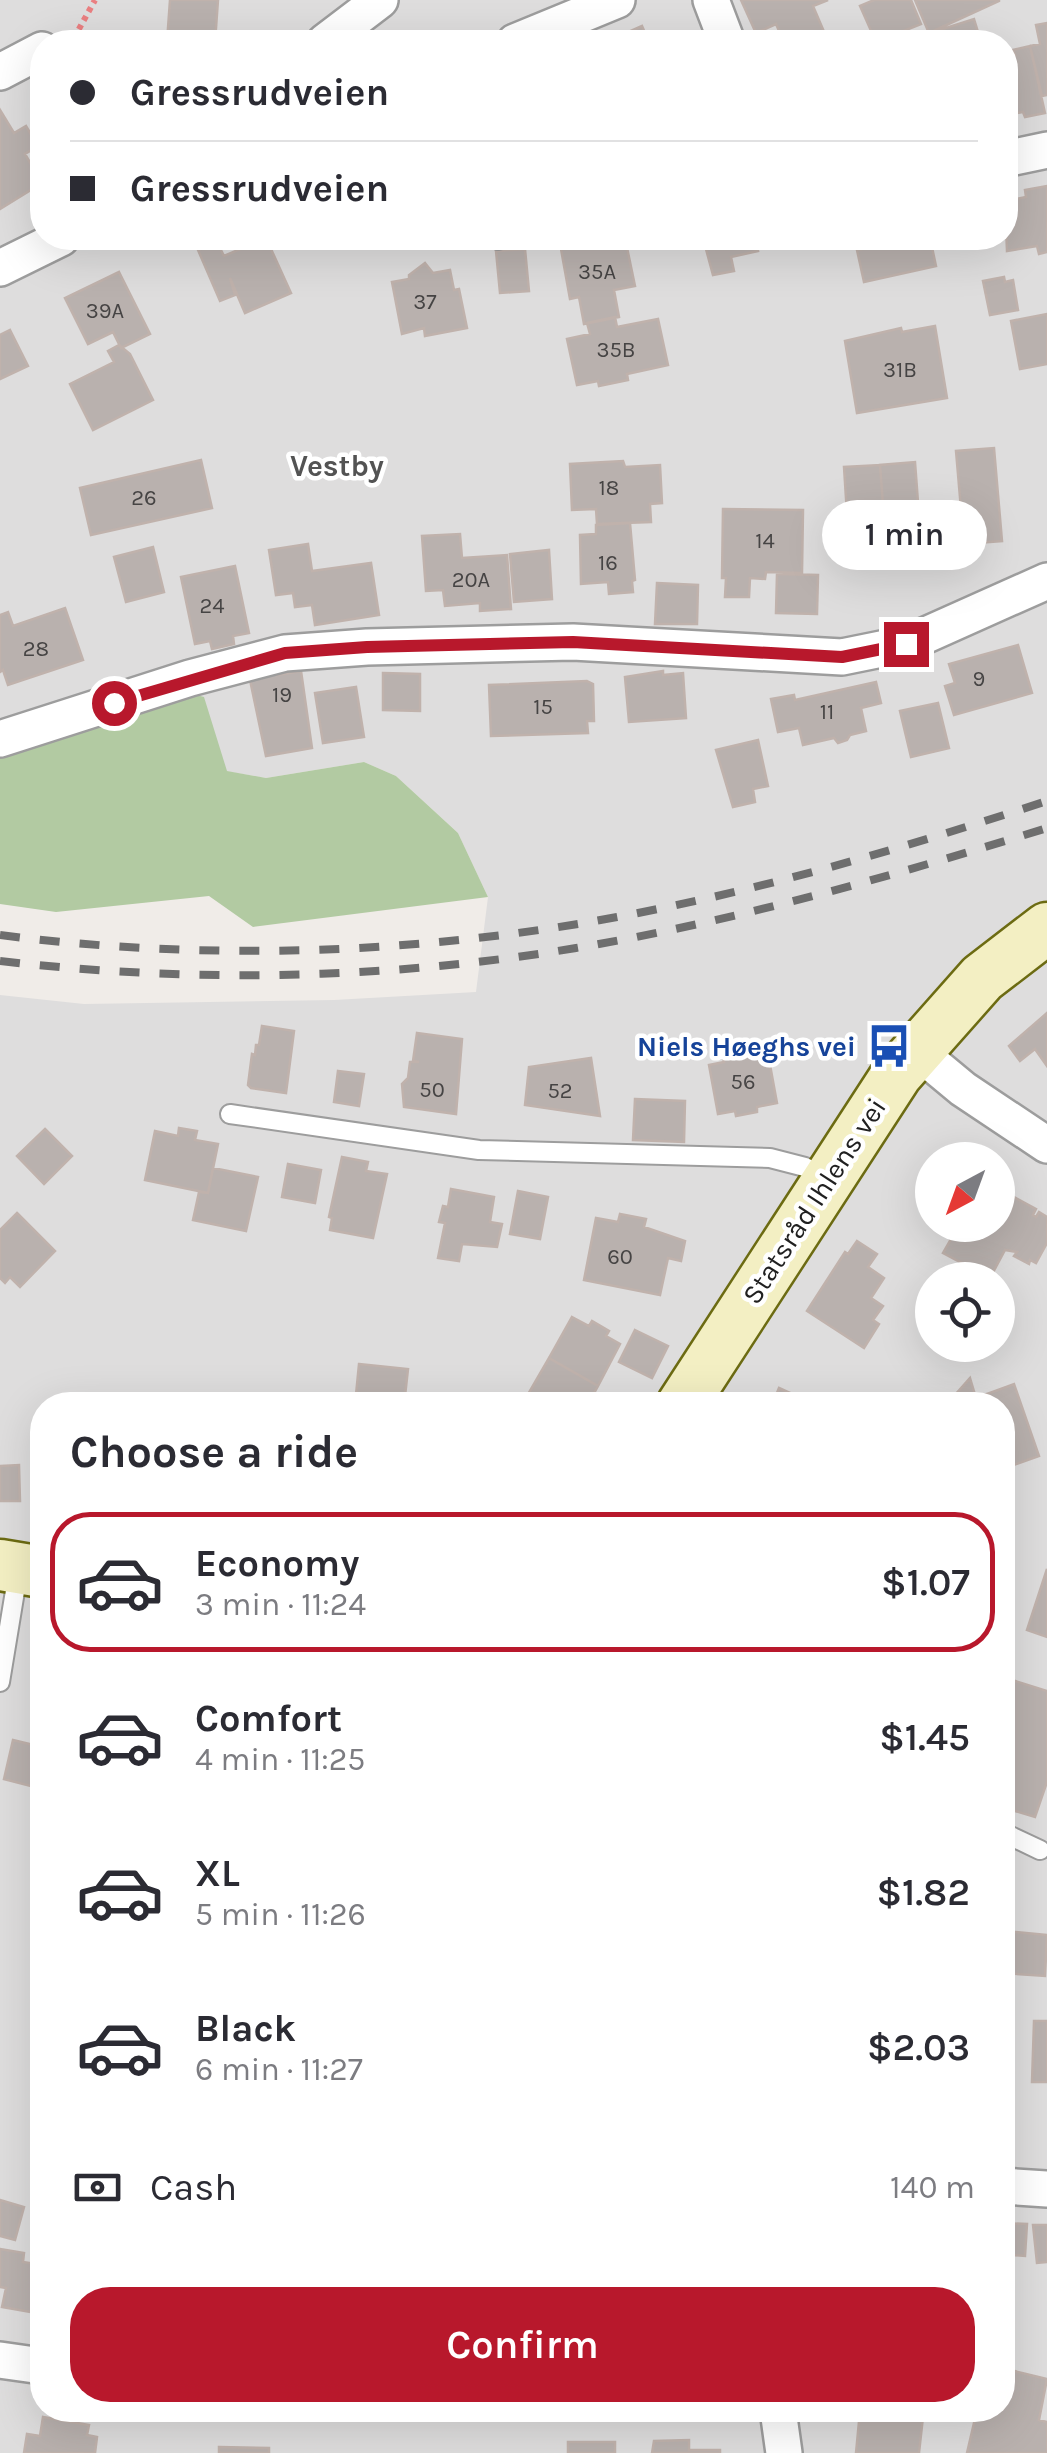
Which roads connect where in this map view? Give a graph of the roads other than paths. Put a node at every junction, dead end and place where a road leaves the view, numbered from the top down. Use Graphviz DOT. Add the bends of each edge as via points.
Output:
graph roads {
  1 [pos="380,0"];
  2 [pos="617,0"];
  3 [pos="711,0"];
  4 [pos="341,30"];
  5 [pos="545,30"];
  6 [pos="722,30"];
  7 [pos="30,56"];
  8 [pos="0,72"];
  9 [pos="1047,150"];
  10 [pos="1018,156"];
  11 [pos="37,250"];
  12 [pos="0,268"];
  13 [pos="1047,581"];
  14 [pos="0,739"];
  15 [pos="1047,928"];
  16 [pos="916,1050"];
  17 [pos="230,1114"];
  18 [pos="1047,1145"];
  19 [pos="829,1180"];
  20 [pos="690,1392"];
  21 [pos="20,1568"];
  22 [pos="0,1682"];
  23 [pos="1015,1838"];
  24 [pos="1040,1850"];
  25 [pos="1015,2187"];
  26 [pos="1047,2189"];
  27 [pos="0,2360"];
  28 [pos="30,2364"];
  29 [pos="780,2422"];
  30 [pos="784,2453"];
  1 -- 4 [label="street"];
  2 -- 5 [label="street"];
  3 -- 6 [label="street"];
  7 -- 8 [label="street"];
  9 -- 10 [label="street"];
  11 -- 12 [label="street"];
  13 -- 14 [label="street" via="906,644 842,657 573,642 285,653"];
  15 -- 16 [label="street, Statsråd Ihlens vei" via="982,978"];
  16 -- 18 [label="street"];
  16 -- 19 [label="street, Statsråd Ihlens vei"];
  17 -- 19 [label="lane" via="479,1150 770,1158"];
  19 -- 20 [label="street, Statsråd Ihlens vei"];
  21 -- 22 [label="lane"];
  23 -- 24 [label="lane"];
  25 -- 26 [label="street"];
  27 -- 28 [label="street"];
  29 -- 30 [label="street"];
}
